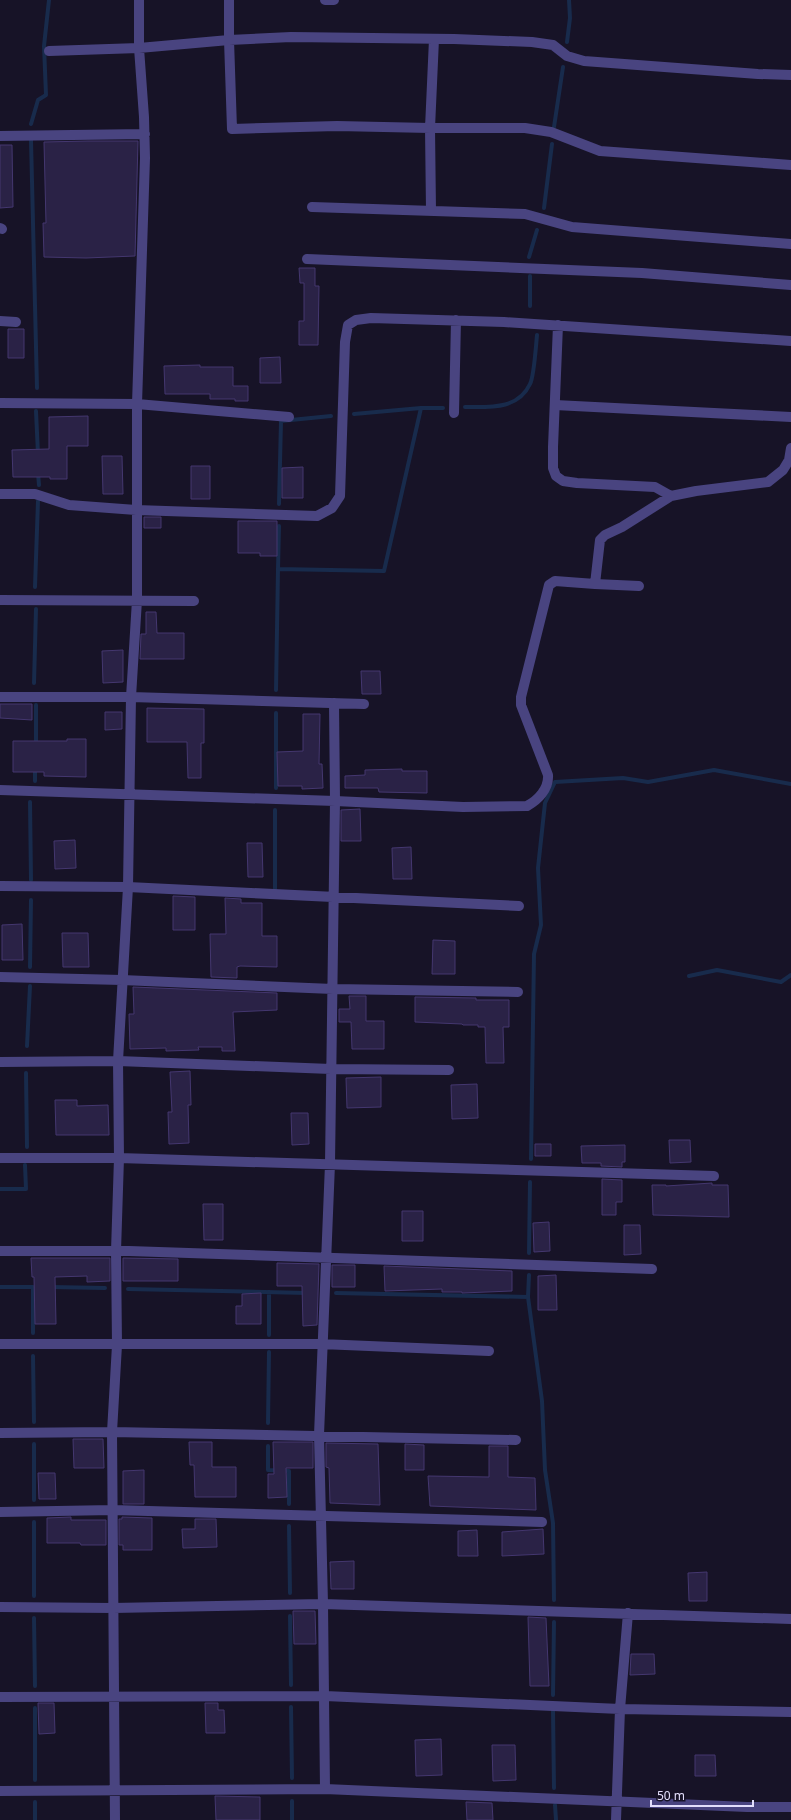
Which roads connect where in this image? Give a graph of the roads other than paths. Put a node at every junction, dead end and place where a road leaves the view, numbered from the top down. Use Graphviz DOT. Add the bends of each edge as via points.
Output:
graph roads {
  1 [pos="139,0"];
  2 [pos="228,0"];
  3 [pos="325,0"];
  4 [pos="334,0"];
  5 [pos="434,39"];
  6 [pos="229,40"];
  7 [pos="139,48"];
  8 [pos="49,51"];
  9 [pos="791,75"];
  10 [pos="430,128"];
  11 [pos="145,134"];
  12 [pos="0,136"];
  13 [pos="791,165"];
  14 [pos="312,207"];
  15 [pos="431,211"];
  16 [pos="791,244"];
  17 [pos="307,259"];
  18 [pos="791,284"];
  19 [pos="456,320"];
  20 [pos="0,321"];
  21 [pos="16,322"];
  22 [pos="558,325"];
  23 [pos="791,341"];
  24 [pos="0,403"];
  25 [pos="137,404"];
  26 [pos="555,405"];
  27 [pos="454,413"];
  28 [pos="289,417"];
  29 [pos="791,417"];
  30 [pos="791,448"];
  31 [pos="0,494"];
  32 [pos="671,496"];
  33 [pos="136,510"];
  34 [pos="595,584"];
  35 [pos="639,586"];
  36 [pos="0,600"];
  37 [pos="137,600"];
  38 [pos="194,601"];
  39 [pos="0,697"];
  40 [pos="131,697"];
  41 [pos="334,703"];
  42 [pos="364,704"];
  43 [pos="0,790"];
  44 [pos="128,794"];
  45 [pos="335,801"];
  46 [pos="0,886"];
  47 [pos="128,887"];
  48 [pos="334,898"];
  49 [pos="519,906"];
  50 [pos="0,978"];
  51 [pos="122,980"];
  52 [pos="333,989"];
  53 [pos="518,992"];
  54 [pos="118,1061"];
  55 [pos="0,1062"];
  56 [pos="331,1069"];
  57 [pos="449,1070"];
  58 [pos="0,1158"];
  59 [pos="119,1158"];
  60 [pos="330,1164"];
  61 [pos="714,1176"];
  62 [pos="0,1251"];
  63 [pos="116,1252"];
  64 [pos="326,1257"];
  65 [pos="652,1268"];
  66 [pos="0,1344"];
  67 [pos="322,1344"];
  68 [pos="117,1345"];
  69 [pos="489,1351"];
  70 [pos="112,1432"];
  71 [pos="0,1434"];
  72 [pos="319,1435"];
  73 [pos="516,1440"];
  74 [pos="114,1510"];
  75 [pos="0,1512"];
  76 [pos="321,1516"];
  77 [pos="542,1522"];
  78 [pos="323,1604"];
  79 [pos="0,1607"];
  80 [pos="113,1608"];
  81 [pos="628,1614"];
  82 [pos="791,1619"];
  83 [pos="325,1696"];
  84 [pos="0,1697"];
  85 [pos="114,1697"];
  86 [pos="620,1709"];
  87 [pos="791,1712"];
  88 [pos="325,1789"];
  89 [pos="115,1790"];
  90 [pos="0,1791"];
  91 [pos="617,1802"];
  92 [pos="791,1807"];
  93 [pos="115,1820"];
  94 [pos="616,1820"];
  1 -- 7 [label="street"];
  2 -- 6 [label="street"];
  3 -- 4 [label="street"];
  5 -- 6 [label="street" via="291,37"];
  5 -- 9 [label="street" via="532,42 553,45 567,56 584,61"];
  5 -- 10 [label="street"];
  6 -- 7 [label="street"];
  6 -- 10 [label="street" via="232,129 337,126"];
  7 -- 8 [label="street"];
  7 -- 11 [label="street"];
  10 -- 13 [label="street" via="525,128 551,132 600,151"];
  10 -- 15 [label="street"];
  11 -- 12 [label="street"];
  11 -- 25 [label="street"];
  14 -- 15 [label="street"];
  15 -- 16 [label="street" via="525,214 572,227"];
  17 -- 18 [label="street" via="642,273"];
  19 -- 22 [label="street"];
  19 -- 27 [label="street"];
  19 -- 33 [label="street" via="371,318 356,320 348,325 345,342 340,496 327,511 317,516"];
  20 -- 21 [label="street"];
  22 -- 23 [label="street"];
  22 -- 26 [label="street"];
  24 -- 25 [label="street"];
  25 -- 28 [label="street"];
  25 -- 33 [label="street"];
  26 -- 29 [label="street"];
  26 -- 32 [label="street" via="552,447 556,476 563,481 577,483 655,487"];
  30 -- 32 [label="street" via="789,460 783,470 768,482"];
  31 -- 33 [label="street" via="35,494 69,505"];
  32 -- 34 [label="street" via="600,540"];
  33 -- 37 [label="street"];
  34 -- 35 [label="street"];
  34 -- 45 [label="street" via="555,581 546,590 521,697 521,705 548,775 548,782 535,802 527,806 463,807"];
  36 -- 37 [label="street"];
  37 -- 38 [label="street"];
  37 -- 40 [label="street"];
  39 -- 40 [label="street"];
  40 -- 41 [label="street"];
  40 -- 44 [label="street"];
  41 -- 42 [label="street"];
  41 -- 45 [label="street"];
  43 -- 44 [label="street"];
  44 -- 45 [label="street"];
  44 -- 47 [label="street"];
  45 -- 48 [label="street"];
  46 -- 47 [label="street"];
  47 -- 48 [label="street"];
  47 -- 51 [label="street"];
  48 -- 49 [label="street"];
  48 -- 52 [label="street"];
  50 -- 51 [label="street"];
  51 -- 52 [label="street"];
  51 -- 54 [label="street"];
  52 -- 53 [label="street"];
  52 -- 56 [label="street"];
  54 -- 55 [label="street"];
  54 -- 56 [label="street"];
  54 -- 59 [label="street"];
  56 -- 57 [label="street"];
  56 -- 60 [label="street"];
  58 -- 59 [label="street"];
  59 -- 60 [label="street"];
  59 -- 63 [label="street"];
  60 -- 61 [label="street"];
  60 -- 64 [label="street"];
  62 -- 63 [label="street"];
  63 -- 64 [label="street"];
  63 -- 68 [label="street"];
  64 -- 65 [label="street"];
  64 -- 67 [label="street"];
  66 -- 68 [label="street"];
  67 -- 68 [label="street"];
  67 -- 69 [label="street"];
  67 -- 72 [label="street"];
  68 -- 70 [label="street"];
  70 -- 71 [label="street"];
  70 -- 72 [label="street"];
  70 -- 74 [label="street"];
  72 -- 73 [label="street"];
  72 -- 76 [label="street"];
  74 -- 75 [label="street"];
  74 -- 76 [label="street"];
  74 -- 80 [label="street"];
  76 -- 77 [label="street"];
  76 -- 78 [label="street"];
  78 -- 80 [label="street"];
  78 -- 81 [label="street"];
  78 -- 83 [label="street"];
  79 -- 80 [label="street"];
  80 -- 85 [label="street"];
  81 -- 82 [label="street"];
  81 -- 86 [label="street"];
  83 -- 85 [label="street"];
  83 -- 86 [label="street"];
  83 -- 88 [label="street"];
  84 -- 85 [label="street"];
  85 -- 89 [label="street"];
  86 -- 87 [label="street"];
  86 -- 91 [label="street"];
  88 -- 89 [label="street"];
  88 -- 91 [label="street"];
  89 -- 90 [label="street"];
  89 -- 93 [label="street"];
  91 -- 92 [label="street"];
  91 -- 94 [label="street"];
}
